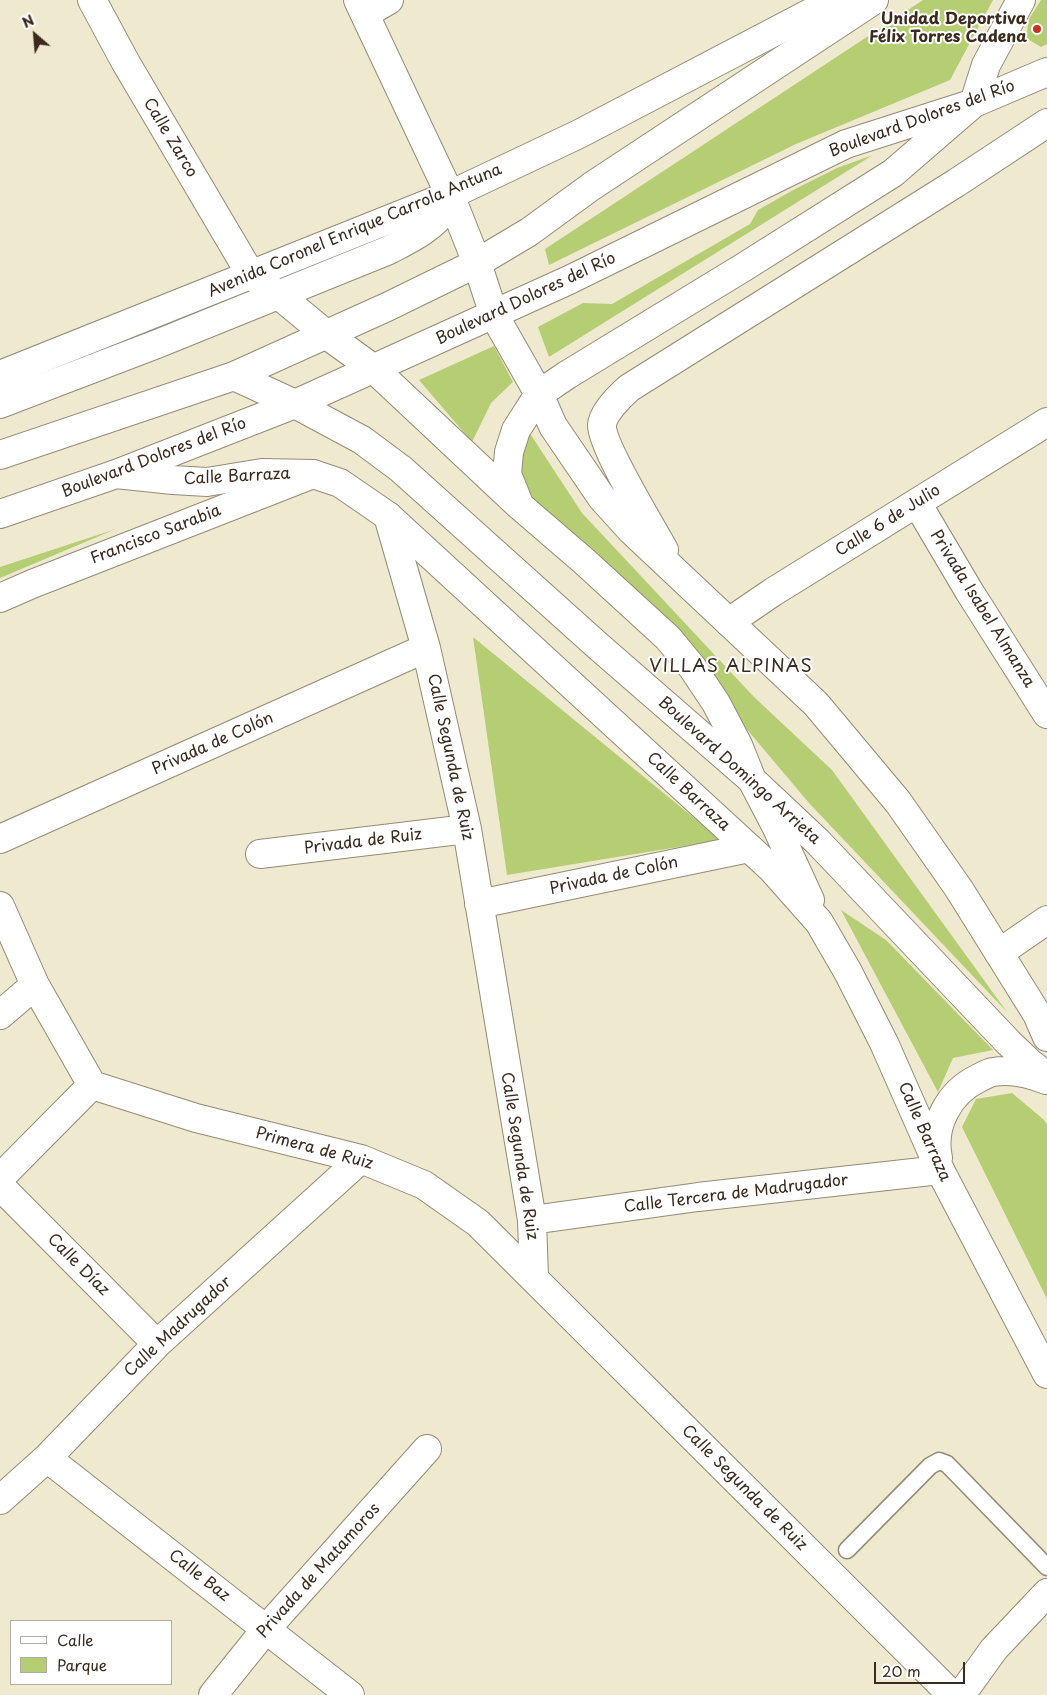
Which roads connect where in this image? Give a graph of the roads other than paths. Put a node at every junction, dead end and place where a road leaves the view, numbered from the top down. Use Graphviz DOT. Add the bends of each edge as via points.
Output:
graph roads {
  1 [pos="92,0"];
  2 [pos="389,0"];
  3 [pos="835,0"];
  4 [pos="874,0"];
  5 [pos="1021,0"];
  6 [pos="361,7"];
  7 [pos="1047,72"];
  8 [pos="974,103"];
  9 [pos="1047,123"];
  10 [pos="450,195"];
  11 [pos="477,263"];
  12 [pos="251,275"];
  13 [pos="280,296"];
  14 [pos="494,315"];
  15 [pos="327,335"];
  16 [pos="374,369"];
  17 [pos="0,375"];
  18 [pos="234,376"];
  19 [pos="539,394"];
  20 [pos="0,404"];
  21 [pos="295,404"];
  22 [pos="1046,426"];
  23 [pos="0,455"];
  24 [pos="116,474"];
  25 [pos="313,474"];
  26 [pos="917,503"];
  27 [pos="520,506"];
  28 [pos="0,514"];
  29 [pos="388,516"];
  30 [pos="675,572"];
  31 [pos="0,598"];
  32 [pos="729,622"];
  33 [pos="426,648"];
  34 [pos="1047,714"];
  35 [pos="752,780"];
  36 [pos="467,829"];
  37 [pos="0,839"];
  38 [pos="749,848"];
  39 [pos="260,854"];
  40 [pos="479,904"];
  41 [pos="0,906"];
  42 [pos="1047,920"];
  43 [pos="819,922"];
  44 [pos="999,953"];
  45 [pos="35,985"];
  46 [pos="0,1015"];
  47 [pos="1047,1037"];
  48 [pos="1047,1076"];
  49 [pos="1047,1081"];
  50 [pos="92,1085"];
  51 [pos="361,1158"];
  52 [pos="940,1170"];
  53 [pos="0,1178"];
  54 [pos="0,1186"];
  55 [pos="532,1220"];
  56 [pos="534,1278"];
  57 [pos="157,1344"];
  58 [pos="1047,1374"];
  59 [pos="427,1450"];
  60 [pos="47,1458"];
  61 [pos="0,1500"];
  62 [pos="847,1550"];
  63 [pos="1047,1568"];
  64 [pos="1047,1593"];
  65 [pos="266,1629"];
  66 [pos="213,1695"];
  67 [pos="350,1695"];
  68 [pos="952,1695"];
  69 [pos="961,1695"];
  1 -- 12 [label="main road, Calle Zarco"];
  2 -- 6 [label="main road"];
  3 -- 10 [label="main road, Avenida Coronel Enrique Carrola Antuna" via="579,134"];
  4 -- 11 [label="main road" via="592,186 529,232"];
  5 -- 8 [label="main road" via="986,65"];
  6 -- 10 [label="main road"];
  7 -- 8 [label="main road, Boulevard Dolores del Río"];
  8 -- 14 [label="main road, Boulevard Dolores del Río" via="846,144"];
  8 -- 19 [label="main road" via="893,173"];
  9 -- 30 [label="main road" via="629,388 611,406 602,424 606,445"];
  10 -- 11 [label="main road"];
  10 -- 12 [label="main road, Avenida Coronel Enrique Carrola Antuna"];
  10 -- 13 [label="main road" via="444,211 413,237"];
  11 -- 14 [label="main road"];
  11 -- 15 [label="main road"];
  12 -- 13 [label="main road"];
  12 -- 17 [label="main road, Avenida Coronel Enrique Carrola Antuna"];
  13 -- 15 [label="main road"];
  13 -- 20 [label="main road"];
  14 -- 16 [label="main road, Boulevard Dolores del Río"];
  14 -- 19 [label="main road"];
  15 -- 16 [label="main road"];
  15 -- 18 [label="main road"];
  16 -- 21 [label="main road, Boulevard Dolores del Río"];
  16 -- 27 [label="main road"];
  18 -- 21 [label="main road, Boulevard Domingo Arrieta"];
  18 -- 23 [label="main road"];
  19 -- 27 [label="main road" via="516,430 509,452 508,474"];
  19 -- 30 [label="main road" via="553,426 602,498"];
  21 -- 24 [label="main road, Boulevard Dolores del Río"];
  21 -- 35 [label="main road, Boulevard Domingo Arrieta" via="362,440 401,469"];
  22 -- 26 [label="main road, Calle 6 de Julio"];
  24 -- 25 [label="main road, Calle Barraza" via="207,482 262,473"];
  24 -- 28 [label="main road, Boulevard Dolores del Río"];
  25 -- 29 [label="main road, Calle Barraza" via="340,483"];
  25 -- 31 [label="main road, Francisco Sarabia"];
  26 -- 32 [label="main road, Calle 6 de Julio"];
  26 -- 34 [label="main road, Privada Isabel Almanza"];
  27 -- 35 [label="main road" via="668,638 716,703"];
  29 -- 33 [label="main road, Calle Segunda de Ruiz"];
  29 -- 38 [label="main road, Calle Barraza"];
  30 -- 32 [label="main road"];
  32 -- 44 [label="main road" via="816,704 898,802"];
  33 -- 36 [label="main road, Calle Segunda de Ruiz"];
  33 -- 37 [label="main road, Privada de Colón"];
  35 -- 43 [label="main road"];
  35 -- 48 [label="main road, Boulevard Domingo Arrieta" via="818,842 1008,1042"];
  36 -- 39 [label="main road, Privada de Ruiz"];
  36 -- 40 [label="main road, Calle Segunda de Ruiz"];
  38 -- 40 [label="main road, Privada de Colón"];
  38 -- 43 [label="main road, Calle Barraza"];
  40 -- 55 [label="main road, Calle Segunda de Ruiz"];
  41 -- 45 [label="main road"];
  42 -- 44 [label="main road"];
  43 -- 52 [label="main road, Calle Barraza" via="884,1043"];
  44 -- 47 [label="main road" via="1037,1014"];
  45 -- 46 [label="main road"];
  45 -- 50 [label="main road"];
  49 -- 52 [label="main road" via="1033,1074 1013,1071 992,1072 969,1082 951,1100 939,1121 935,1146"];
  50 -- 51 [label="main road, Primera de Ruiz" via="196,1118"];
  50 -- 53 [label="main road"];
  51 -- 56 [label="main road, Primera de Ruiz" via="424,1185 478,1224"];
  51 -- 57 [label="main road, Calle Madrugador"];
  52 -- 55 [label="main road, Calle Tercera de Madrugador" via="698,1197"];
  52 -- 58 [label="main road, Calle Barraza"];
  54 -- 57 [label="main road, Calle Díaz"];
  55 -- 56 [label="main road, Calle Segunda de Ruiz"];
  56 -- 68 [label="main road, Calle Segunda de Ruiz"];
  57 -- 60 [label="main road, Calle Madrugador"];
  59 -- 65 [label="main road, Privada de Matamoros"];
  60 -- 61 [label="main road, Calle Madrugador"];
  60 -- 65 [label="main road, Calle Baz"];
  62 -- 63 [label="lane" via="930,1466 939,1461 947,1464"];
  64 -- 69 [label="main road" via="994,1649"];
  65 -- 66 [label="main road, Privada de Matamoros"];
  65 -- 67 [label="main road, Calle Baz"];
}
